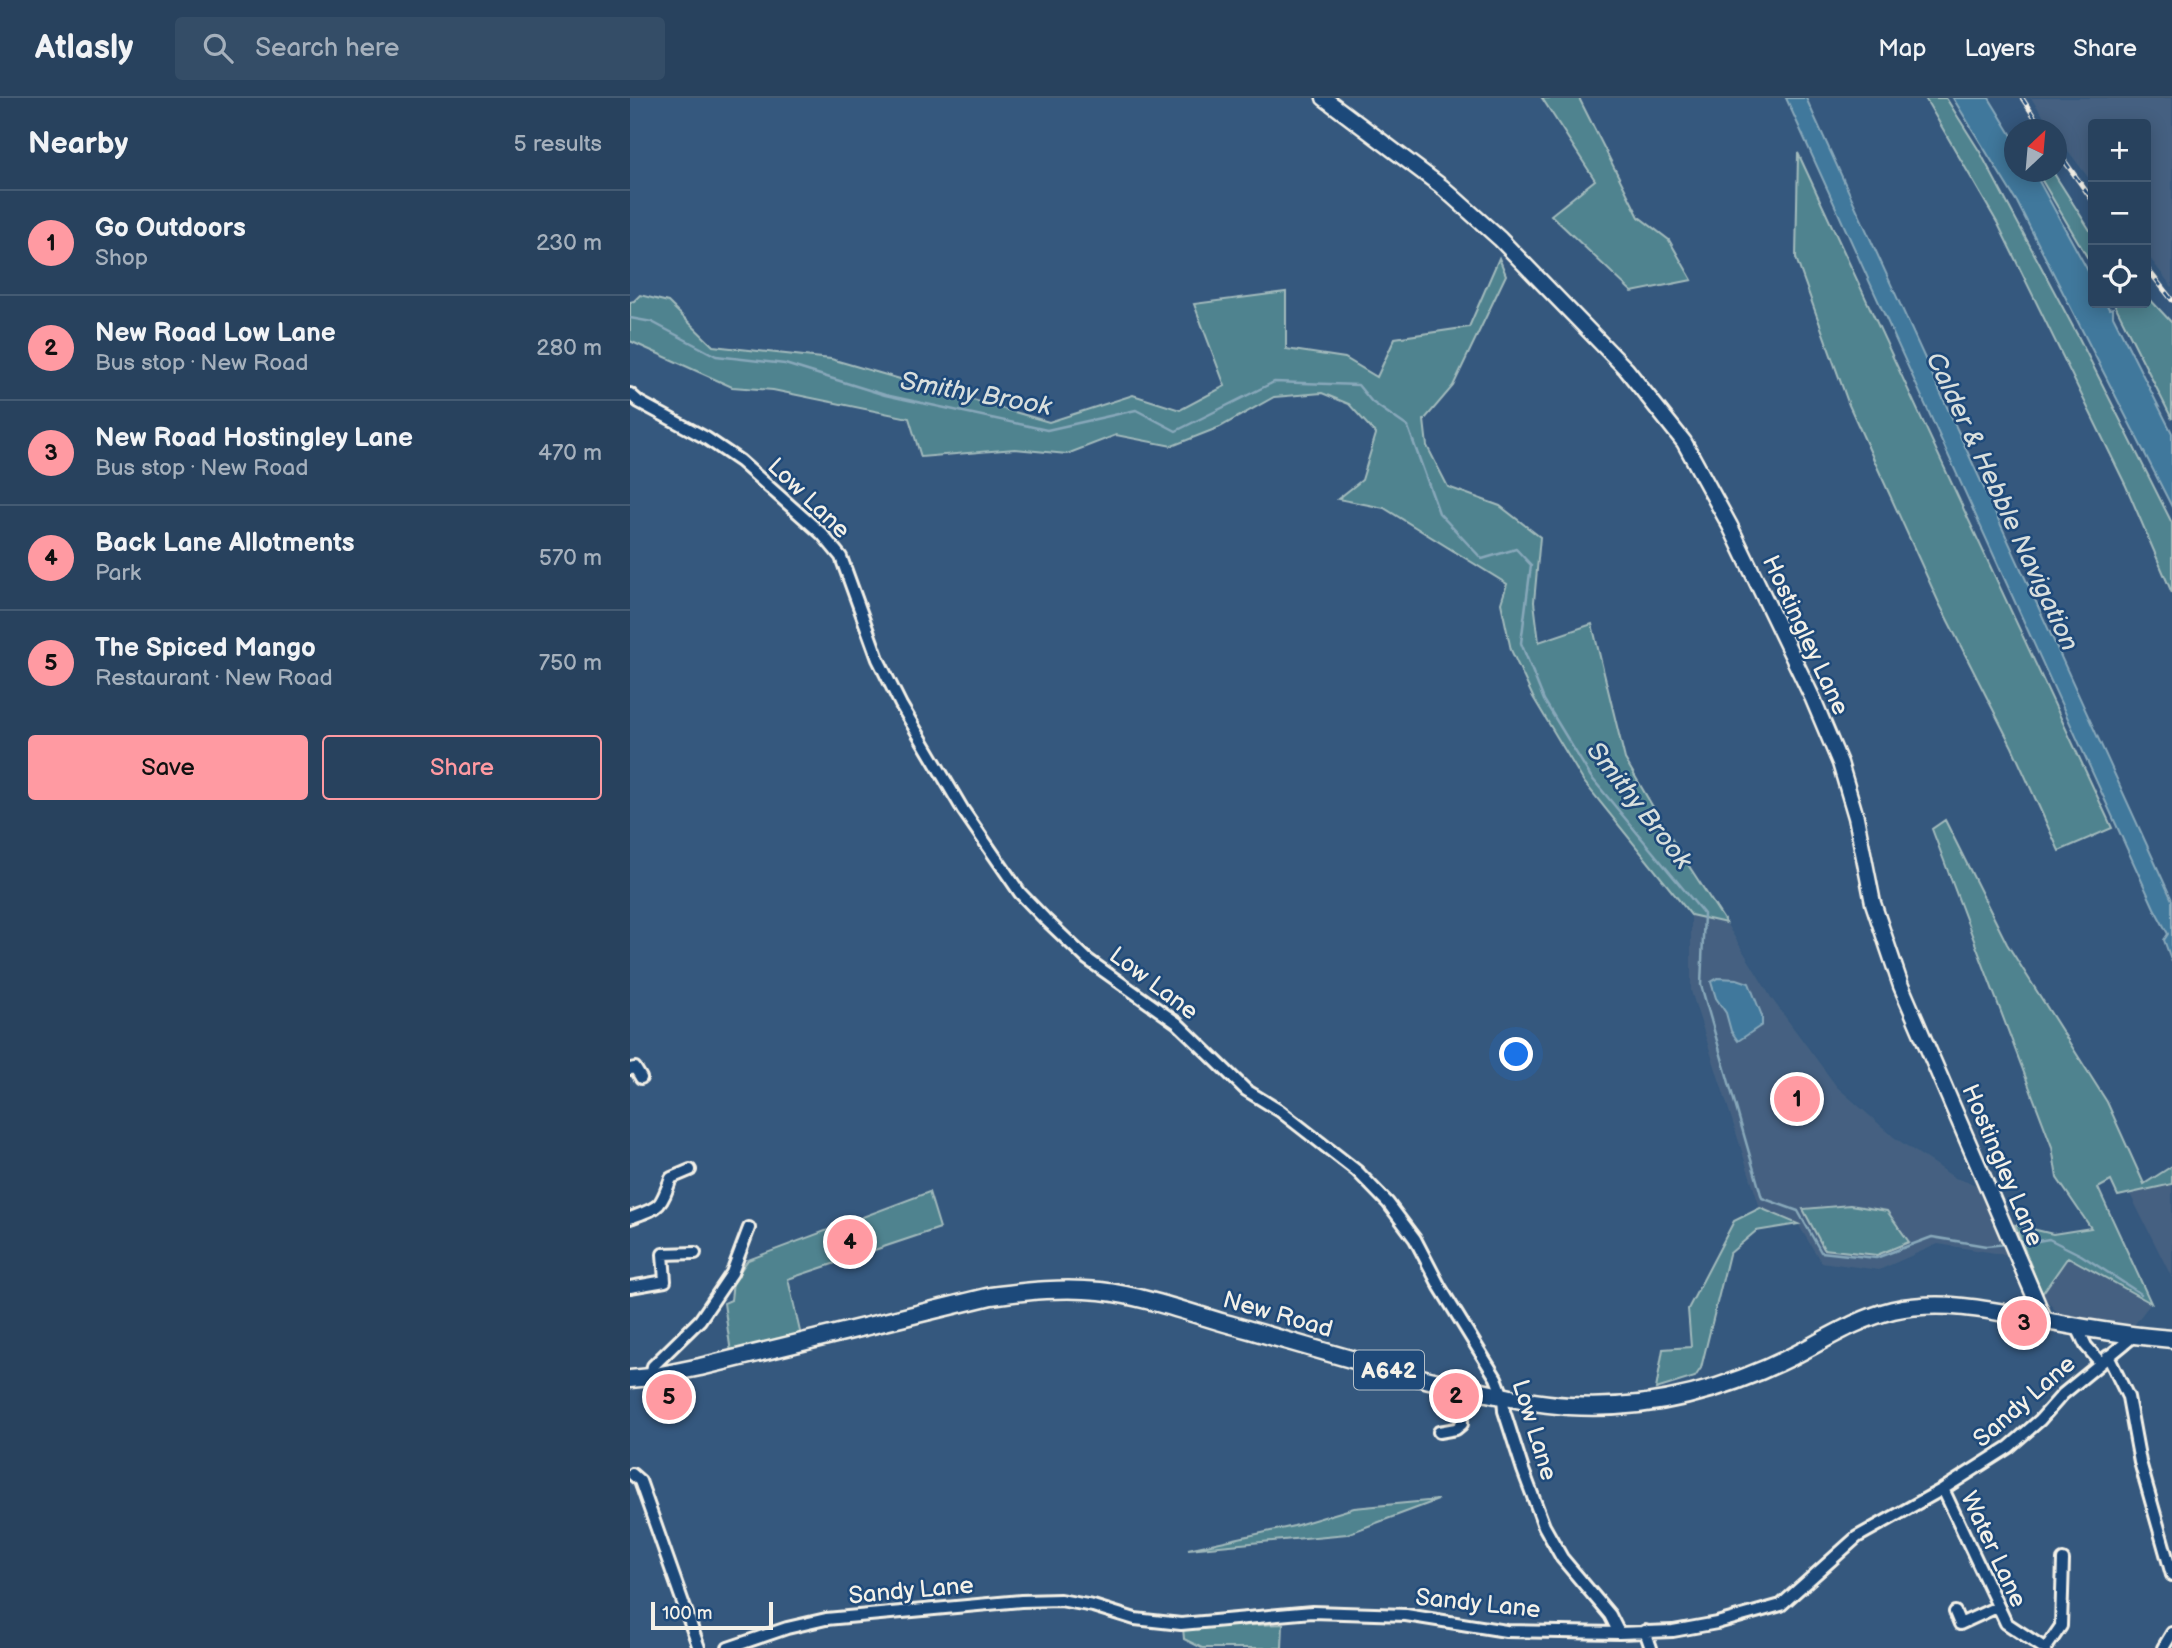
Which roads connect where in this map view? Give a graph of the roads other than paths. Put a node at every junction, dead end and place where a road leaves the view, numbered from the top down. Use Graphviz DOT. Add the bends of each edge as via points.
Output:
graph roads {
  1 [pos="1324,98"];
  2 [pos="630,394"];
  3 [pos="630,1069"];
  4 [pos="641,1078"];
  5 [pos="690,1170"];
  6 [pos="630,1218"];
  7 [pos="749,1228"];
  8 [pos="695,1253"];
  9 [pos="630,1287"];
  10 [pos="2045,1321"];
  11 [pos="2077,1327"];
  12 [pos="2135,1335"];
  13 [pos="2172,1339"];
  14 [pos="2104,1359"];
  15 [pos="642,1378"];
  16 [pos="1461,1387"];
  17 [pos="1503,1396"];
  18 [pos="1439,1432"];
  19 [pos="632,1474"];
  20 [pos="1943,1489"];
  21 [pos="2063,1560"];
  22 [pos="2171,1568"];
  23 [pos="1997,1607"];
  24 [pos="1955,1612"];
  25 [pos="1645,1631"];
  26 [pos="1619,1633"];
  27 [pos="2172,1633"];
  28 [pos="699,1648"];
  29 [pos="728,1648"];
  30 [pos="1651,1648"];
  31 [pos="2045,1648"];
  32 [pos="2163,1648"];
  1 -- 10 [label="main road, Hostingley Lane" via="1441,186 1500,239 1626,369 1684,442 1730,526 1840,763 1873,904 1901,986"];
  2 -- 17 [label="street, Low Lane" via="740,461 822,534 841,557 878,659 901,705 963,810 1020,892 1087,959 1158,1008 1246,1090 1326,1146 1388,1203 1415,1239 1485,1356"];
  3 -- 4 [label="street" via="635,1068"];
  5 -- 6 [label="street" via="671,1178 662,1204"];
  7 -- 15 [label="street" via="733,1273 700,1320"];
  8 -- 9 [label="street" via="663,1254 665,1281"];
  10 -- 11 [label="highway, New Road / A642"];
  10 -- 17 [label="highway, New Road / A642" via="1999,1311 1922,1306 1869,1317 1742,1380 1676,1398 1603,1407"];
  11 -- 12 [label="highway, New Road / A642"];
  11 -- 14 [label="street" via="2086,1346"];
  12 -- 13 [label="highway, New Road / A642"];
  12 -- 14 [label="street, Sandy Lane"];
  14 -- 20 [label="street, Sandy Lane" via="2009,1447"];
  14 -- 22 [label="street" via="2128,1397 2140,1462"];
  15 -- 16 [label="highway, New Road / A642" via="991,1296 1064,1289 1136,1297"];
  16 -- 17 [label="highway, New Road / A642"];
  16 -- 18 [label="street" via="1462,1424"];
  17 -- 26 [label="street, Low Lane" via="1504,1411 1544,1525 1562,1558 1610,1615"];
  19 -- 28 [label="street" via="640,1481"];
  20 -- 23 [label="street, Water Lane"];
  20 -- 25 [label="street, Sandy Lane" via="1857,1537 1781,1605 1706,1625"];
  21 -- 31 [label="street, Water Lane" via="2061,1626"];
  23 -- 24 [label="street" via="1956,1625"];
  23 -- 31 [label="street, Water Lane" via="2006,1623"];
  25 -- 26 [label="street, Sandy Lane"];
  25 -- 30 [label="street"];
  26 -- 29 [label="street, Sandy Lane" via="1506,1631 1406,1615 1312,1612 1181,1624 1135,1619 1060,1600 826,1619"];
  27 -- 32 [label="street"];
}
